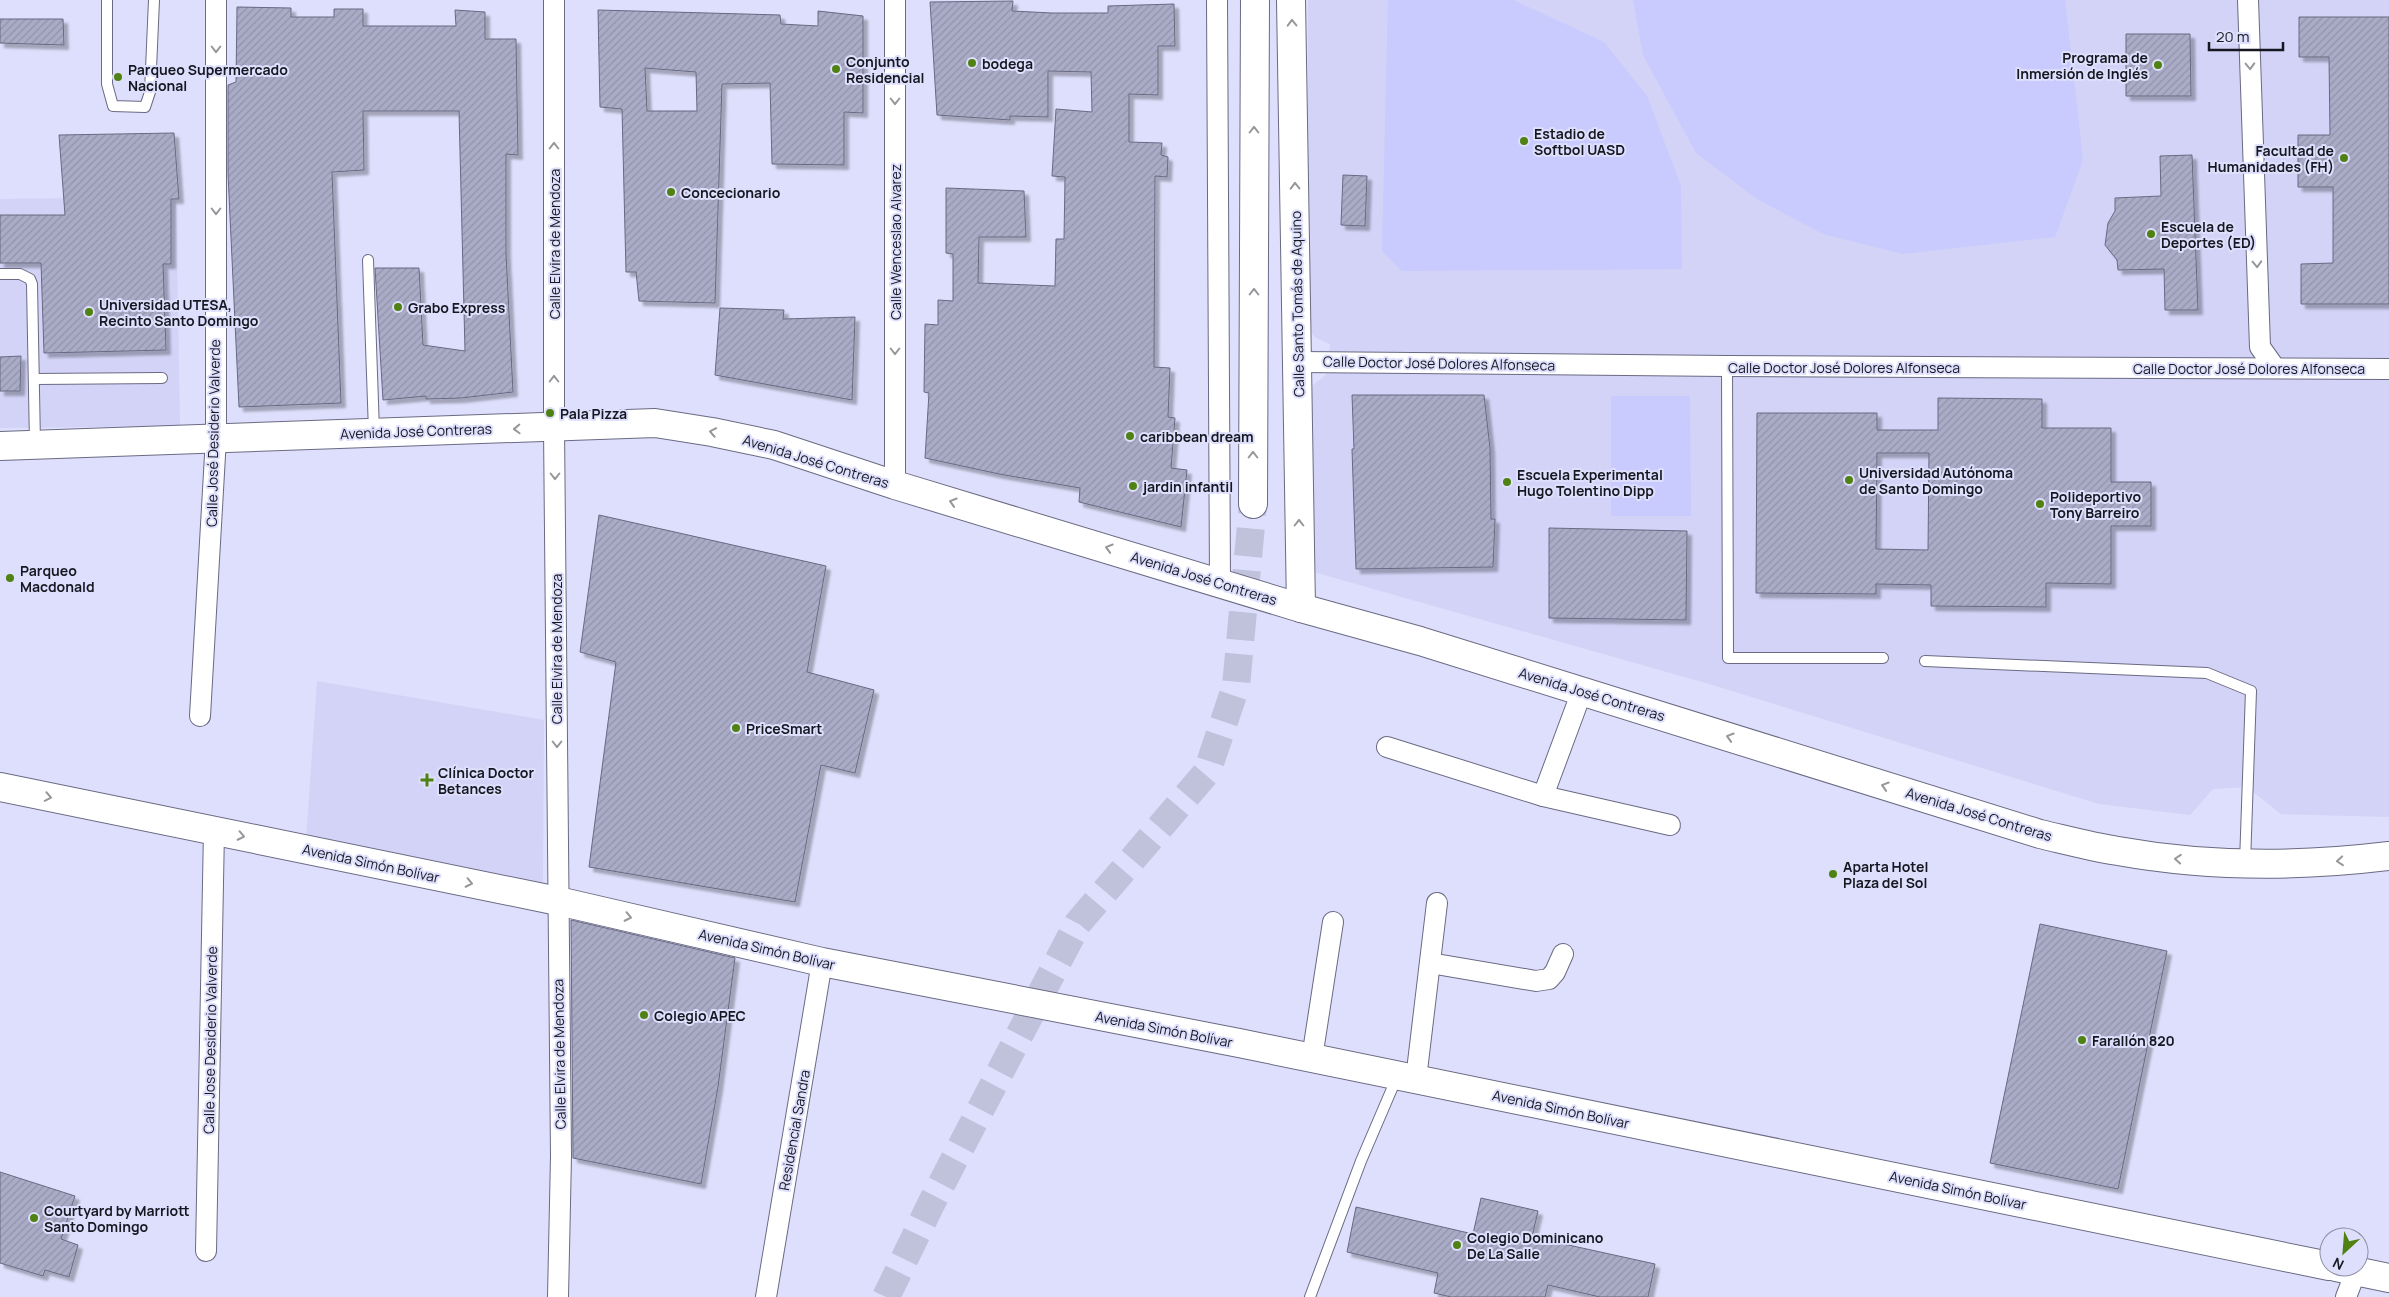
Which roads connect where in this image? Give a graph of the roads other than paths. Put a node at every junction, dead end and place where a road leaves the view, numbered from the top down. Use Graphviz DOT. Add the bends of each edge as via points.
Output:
graph roads {
  1 [pos="107,0"];
  2 [pos="154,0"];
  3 [pos="216,0"];
  4 [pos="554,0"];
  5 [pos="895,0"];
  6 [pos="1217,0"];
  7 [pos="1255,0"];
  8 [pos="1291,0"];
  9 [pos="2248,0"];
  10 [pos="368,260"];
  11 [pos="0,274"];
  12 [pos="1299,362"];
  13 [pos="1727,366"];
  14 [pos="2275,368"];
  15 [pos="2389,369"];
  16 [pos="162,378"];
  17 [pos="35,379"];
  18 [pos="554,428"];
  19 [pos="374,432"];
  20 [pos="216,438"];
  21 [pos="35,445"];
  22 [pos="0,446"];
  23 [pos="895,484"];
  24 [pos="1253,504"];
  25 [pos="1220,582"];
  26 [pos="1301,608"];
  27 [pos="1883,658"];
  28 [pos="1925,661"];
  29 [pos="1582,691"];
  30 [pos="200,716"];
  31 [pos="1386,747"];
  32 [pos="0,788"];
  33 [pos="1543,796"];
  34 [pos="1670,825"];
  35 [pos="214,830"];
  36 [pos="2389,856"];
  37 [pos="2245,864"];
  38 [pos="558,901"];
  39 [pos="1437,903"];
  40 [pos="1333,922"];
  41 [pos="1563,954"];
  42 [pos="822,962"];
  43 [pos="1430,963"];
  44 [pos="1312,1058"];
  45 [pos="1407,1077"];
  46 [pos="206,1251"];
  47 [pos="2319,1264"];
  48 [pos="2369,1274"];
  49 [pos="2346,1277"];
  50 [pos="2389,1278"];
  51 [pos="558,1297"];
  52 [pos="766,1297"];
  53 [pos="1310,1297"];
  54 [pos="2346,1297"];
  1 -- 2 [label="lane" via="107,84 113,106 145,107 150,92"];
  3 -- 20 [label="street, Calle José Desiderio Valverde, one-way"];
  18 -- 4 [label="street, Calle Elvira de Mendoza, one-way"];
  5 -- 23 [label="street, Calle Wenceslao Alvarez, one-way"];
  6 -- 25 [label="street"];
  24 -- 7 [label="main road, one-way"];
  12 -- 8 [label="main road, Calle Santo Tomás de Aquino, one-way"];
  9 -- 14 [label="street, one-way" via="2260,347"];
  10 -- 19 [label="lane"];
  11 -- 17 [label="lane" via="20,274 30,278"];
  12 -- 13 [label="street, Calle Doctor José Dolores Alfonseca"];
  26 -- 12 [label="main road, Calle Santo Tomás de Aquino, one-way"];
  13 -- 14 [label="street, Calle Doctor José Dolores Alfonseca"];
  13 -- 27 [label="lane" via="1728,658"];
  14 -- 15 [label="street, Calle Doctor José Dolores Alfonseca"];
  16 -- 17 [label="lane"];
  17 -- 21 [label="lane"];
  18 -- 19 [label="main road, Avenida José Contreras, one-way"];
  23 -- 18 [label="main road, Avenida José Contreras, one-way" via="774,445 712,432 655,423"];
  18 -- 38 [label="street, Calle Elvira de Mendoza, one-way"];
  19 -- 20 [label="main road, Avenida José Contreras"];
  20 -- 21 [label="main road, Avenida José Contreras"];
  20 -- 30 [label="street, Calle José Desiderio Valverde"];
  21 -- 22 [label="main road, Avenida José Contreras"];
  25 -- 23 [label="main road, Avenida José Contreras, one-way"];
  25 -- 26 [label="main road, Avenida José Contreras"];
  26 -- 29 [label="main road, Avenida José Contreras"];
  28 -- 37 [label="lane" via="2207,673 2251,691"];
  29 -- 33 [label="street"];
  37 -- 29 [label="main road, Avenida José Contreras, one-way" via="2118,851 2040,834"];
  31 -- 33 [label="street"];
  32 -- 35 [label="main road, Avenida Simón Bolívar, one-way"];
  33 -- 34 [label="street"];
  35 -- 38 [label="main road, Avenida Simón Bolívar, one-way"];
  35 -- 46 [label="street, Calle Jose Desiderio Valverde"];
  36 -- 37 [label="main road, Avenida José Contreras, one-way" via="2306,864"];
  38 -- 42 [label="main road, Avenida Simón Bolívar, one-way"];
  38 -- 51 [label="street, Calle Elvira de Mendoza" via="561,1156"];
  39 -- 43 [label="street"];
  40 -- 44 [label="street"];
  41 -- 43 [label="street" via="1549,979 1536,981"];
  42 -- 44 [label="main road, Avenida Simón Bolívar"];
  42 -- 52 [label="street, Residencial Sandra"];
  43 -- 45 [label="street"];
  44 -- 45 [label="main road, Avenida Simón Bolívar"];
  45 -- 47 [label="main road, Avenida Simón Bolívar"];
  45 -- 53 [label="lane" via="1361,1161"];
  48 -- 50 [label="main road"];
  49 -- 54 [label="street"];
}
